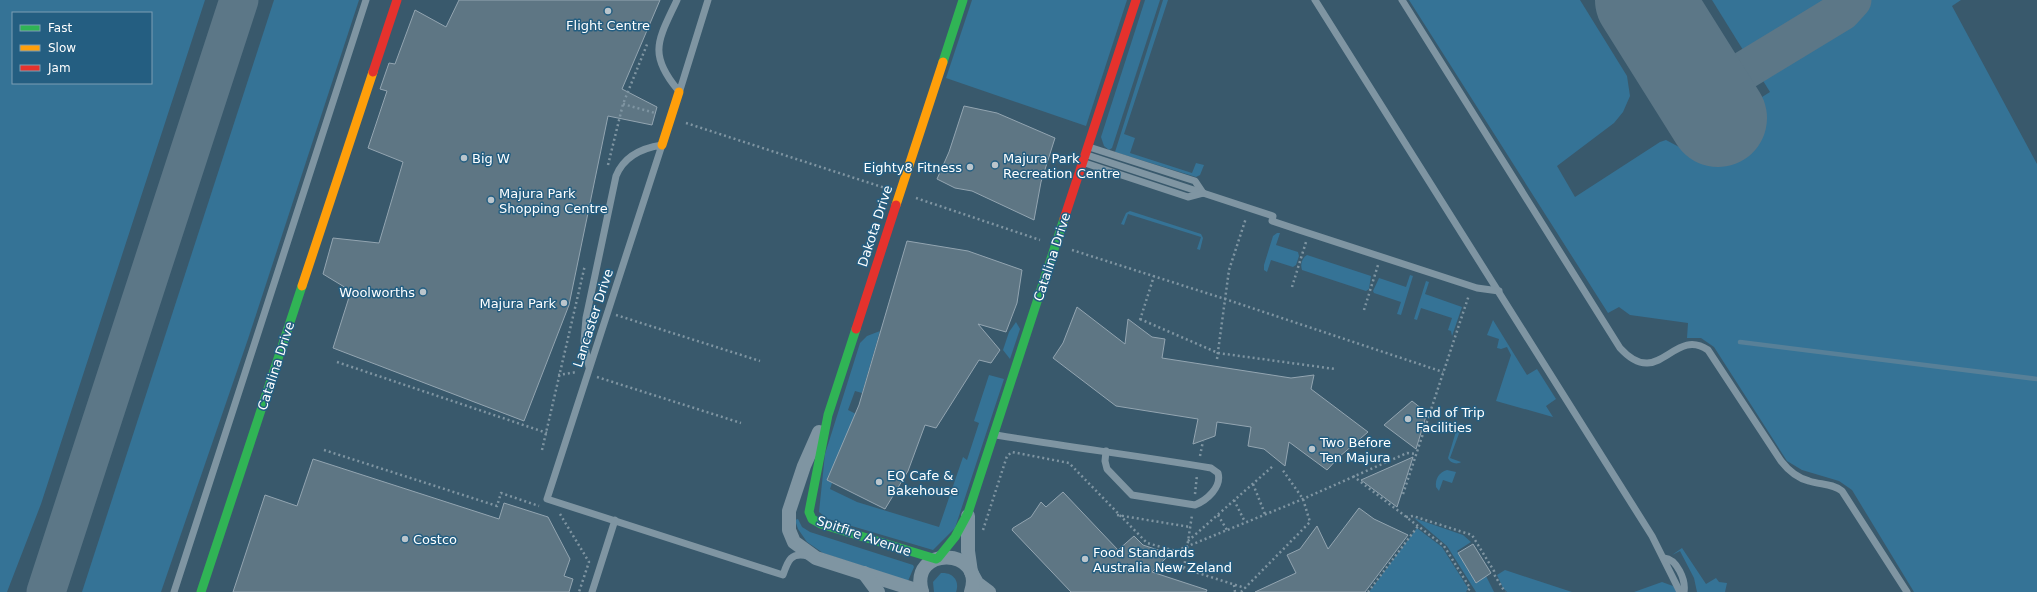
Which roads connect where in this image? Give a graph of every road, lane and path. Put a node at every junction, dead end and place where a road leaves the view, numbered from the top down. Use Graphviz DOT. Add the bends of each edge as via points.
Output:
graph roads {
  1 [pos="366,0"];
  2 [pos="397,0"];
  3 [pos="677,0"];
  4 [pos="708,0"];
  5 [pos="963,0"];
  6 [pos="1136,0"];
  7 [pos="1315,0"];
  8 [pos="1402,0"];
  9 [pos="679,92"];
  10 [pos="623,104"];
  11 [pos="670,118"];
  12 [pos="662,145"];
  13 [pos="1085,154"];
  14 [pos="892,190"];
  15 [pos="1203,193"];
  16 [pos="911,196"];
  17 [pos="1249,208"];
  18 [pos="1309,233"];
  19 [pos="1041,240"];
  20 [pos="1069,250"];
  21 [pos="1381,257"];
  22 [pos="1154,276"];
  23 [pos="1292,287"];
  24 [pos="1472,287"];
  25 [pos="1499,291"];
  26 [pos="1225,299"];
  27 [pos="1364,310"];
  28 [pos="607,312"];
  29 [pos="1449,338"];
  30 [pos="1453,340"];
  31 [pos="1218,353"];
  32 [pos="1217,359"];
  33 [pos="760,361"];
  34 [pos="338,362"];
  35 [pos="1334,369"];
  36 [pos="588,370"];
  37 [pos="1443,372"];
  38 [pos="558,375"];
  39 [pos="828,415"];
  40 [pos="741,423"];
  41 [pos="547,433"];
  42 [pos="994,435"];
  43 [pos="324,450"];
  44 [pos="1106,451"];
  45 [pos="1273,466"];
  46 [pos="1282,469"];
  47 [pos="1352,476"];
  48 [pos="1253,484"];
  49 [pos="1403,494"];
  50 [pos="1234,500"];
  51 [pos="546,508"];
  52 [pos="559,512"];
  53 [pos="968,513"];
  54 [pos="1265,514"];
  55 [pos="1117,515"];
  56 [pos="1218,515"];
  57 [pos="1406,517"];
  58 [pos="615,520"];
  59 [pos="1245,522"];
  60 [pos="1418,526"];
  61 [pos="1190,527"];
  62 [pos="1227,530"];
  63 [pos="1188,542"];
  64 [pos="937,558"];
  65 [pos="1664,558"];
  66 [pos="820,560"];
  67 [pos="1173,565"];
  68 [pos="864,573"];
  69 [pos="971,573"];
  70 [pos="1234,584"];
  71 [pos="1245,588"];
  72 [pos="174,592"];
  73 [pos="201,592"];
  74 [pos="579,592"];
  75 [pos="592,592"];
  76 [pos="878,592"];
  77 [pos="922,592"];
  78 [pos="972,592"];
  79 [pos="989,592"];
  80 [pos="1235,592"];
  81 [pos="1241,592"];
  82 [pos="1368,592"];
  83 [pos="1467,592"];
  84 [pos="1505,592"];
  85 [pos="1680,592"];
  86 [pos="1684,592"];
  87 [pos="1907,592"];
  1 -- 72 [label="lane"];
  2 -- 73 [label="street, Catalina Drive"];
  3 -- 9 [label="lane" via="660,38 658,50 663,70"];
  4 -- 9 [label="lane"];
  5 -- 39 [label="street, Dakota Drive"];
  6 -- 13 [label="street, Catalina Drive"];
  7 -- 25 [label="lane"];
  8 -- 87 [label="lane" via="1620,348 1635,361 1646,363 1659,360 1689,344 1702,346 1708,350 1781,461 1802,479 1835,486 1842,491"];
  9 -- 11 [label="street"];
  10 -- 11 [label="path"];
  11 -- 12 [label="street"];
  11 -- 14 [label="path"];
  12 -- 28 [label="lane, Lancaster Drive"];
  12 -- 36 [label="lane" via="630,156 616,176 586,318 584,341"];
  13 -- 15 [label="lane" via="1188,197"];
  13 -- 15 [label="lane" via="1195,181"];
  13 -- 42 [label="street, Catalina Drive"];
  15 -- 17 [label="lane"];
  16 -- 19 [label="path"];
  17 -- 18 [label="lane" via="1273,216 1272,221"];
  17 -- 26 [label="path" via="1229,270"];
  18 -- 21 [label="lane"];
  18 -- 23 [label="path"];
  20 -- 22 [label="path"];
  21 -- 24 [label="lane"];
  21 -- 27 [label="path"];
  22 -- 26 [label="path"];
  22 -- 31 [label="path" via="1140,320"];
  24 -- 25 [label="lane"];
  24 -- 30 [label="path"];
  25 -- 65 [label="lane"];
  26 -- 31 [label="path"];
  26 -- 37 [label="path"];
  28 -- 33 [label="path"];
  28 -- 36 [label="lane, Lancaster Drive"];
  29 -- 30 [label="path"];
  30 -- 37 [label="path"];
  31 -- 32 [label="path"];
  31 -- 35 [label="path"];
  34 -- 41 [label="path"];
  36 -- 38 [label="path"];
  36 -- 40 [label="path"];
  36 -- 58 [label="lane, Lancaster Drive" via="548,499"];
  37 -- 49 [label="path"];
  39 -- 64 [label="street, Spitfire Avenue" via="810,517 821,524 902,550"];
  39 -- 66 [label="street" via="804,466 788,519 794,542 806,553"];
  42 -- 44 [label="lane"];
  42 -- 53 [label="street, Catalina Drive"];
  43 -- 51 [label="path" via="497,506 501,493"];
  44 -- 44 [label="lane" via="1211,468 1218,473 1219,483 1216,489 1196,505 1134,496 1107,469"];
  45 -- 48 [label="path"];
  46 -- 71 [label="path" via="1303,499 1310,522"];
  47 -- 57 [label="path"];
  48 -- 50 [label="path"];
  48 -- 54 [label="path"];
  50 -- 56 [label="path"];
  50 -- 59 [label="path"];
  52 -- 74 [label="path" via="589,562"];
  53 -- 64 [label="street, Catalina Drive" via="955,537"];
  53 -- 69 [label="street, Catalina Drive"];
  55 -- 61 [label="path"];
  56 -- 62 [label="path"];
  56 -- 63 [label="path"];
  57 -- 60 [label="path"];
  57 -- 84 [label="path" via="1414,516 1472,535"];
  58 -- 66 [label="lane" via="783,575 787,561 794,555"];
  58 -- 75 [label="lane"];
  60 -- 82 [label="path"];
  60 -- 83 [label="path" via="1444,546 1470,588"];
  64 -- 69 [label="street" via="946,556 959,559"];
  64 -- 77 [label="street" via="923,571 920,581"];
  65 -- 85 [label="lane"];
  65 -- 86 [label="lane" via="1672,560 1677,567 1684,582"];
  66 -- 68 [label="street"];
  67 -- 70 [label="path"];
  68 -- 76 [label="street"];
  68 -- 77 [label="street"];
  69 -- 78 [label="street, Catalina Drive"];
  69 -- 79 [label="street" via="977,583"];
  70 -- 71 [label="path"];
  70 -- 80 [label="path"];
  71 -- 81 [label="path"];
}
